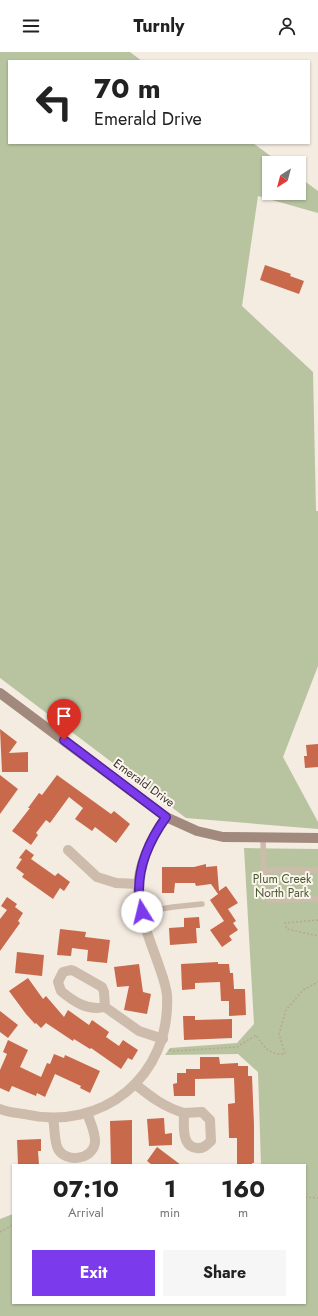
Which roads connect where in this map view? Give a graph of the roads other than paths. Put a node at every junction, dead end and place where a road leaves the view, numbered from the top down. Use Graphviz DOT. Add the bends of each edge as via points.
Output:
graph roads {
  1 [pos="0,693"];
  2 [pos="166,817"];
  3 [pos="263,837"];
  4 [pos="318,838"];
  5 [pos="68,850"];
  6 [pos="264,870"];
  7 [pos="318,870"];
  8 [pos="138,884"];
  9 [pos="318,899"];
  10 [pos="202,904"];
  11 [pos="142,912"];
  12 [pos="105,1007"];
  13 [pos="161,1042"];
  14 [pos="135,1084"];
  15 [pos="0,1109"];
  16 [pos="87,1113"];
  17 [pos="184,1113"];
  18 [pos="53,1118"];
  1 -- 2 [label="street, Emerald Drive"];
  2 -- 3 [label="street, Emerald Drive" via="197,831 223,837"];
  2 -- 8 [label="street" via="144,858"];
  3 -- 4 [label="street, Emerald Drive"];
  3 -- 6 [label="lane"];
  5 -- 8 [label="street" via="97,877 116,883"];
  6 -- 7 [label="lane"];
  6 -- 9 [label="lane" via="264,894 269,900"];
  8 -- 11 [label="street"];
  10 -- 11 [label="lane"];
  11 -- 13 [label="street" via="166,993 166,1022"];
  12 -- 12 [label="street" via="102,987 74,971 62,972 58,982 60,991 86,1007"];
  12 -- 13 [label="street" via="138,1031"];
  13 -- 14 [label="street" via="150,1066"];
  14 -- 16 [label="street" via="106,1106"];
  14 -- 17 [label="street" via="159,1103"];
  15 -- 18 [label="street"];
  16 -- 18 [label="street"];
  16 -- 18 [label="street" via="95,1142 90,1152 76,1158 65,1156 57,1148"];
}
